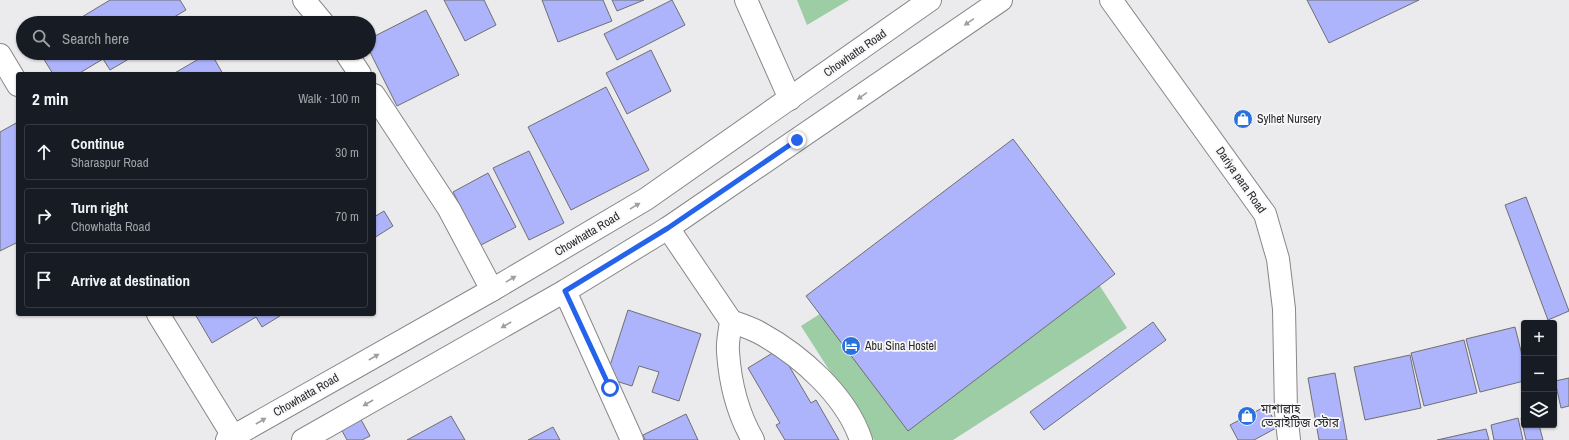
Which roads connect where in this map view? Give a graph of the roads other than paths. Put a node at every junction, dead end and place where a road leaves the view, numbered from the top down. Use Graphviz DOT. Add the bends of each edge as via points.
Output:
graph roads {
  1 [pos="304,0"];
  2 [pos="746,0"];
  3 [pos="930,0"];
  4 [pos="1002,0"];
  5 [pos="1111,0"];
  6 [pos="317,16"];
  7 [pos="0,55"];
  8 [pos="351,60"];
  9 [pos="359,72"];
  10 [pos="16,82"];
  11 [pos="376,98"];
  12 [pos="790,99"];
  13 [pos="668,228"];
  14 [pos="492,290"];
  15 [pos="565,291"];
  16 [pos="159,316"];
  17 [pos="731,321"];
  18 [pos="230,438"];
  19 [pos="313,438"];
  20 [pos="632,440"];
  21 [pos="753,440"];
  22 [pos="861,440"];
  23 [pos="1289,440"];
  1 -- 6 [label="main road"];
  2 -- 12 [label="main road"];
  3 -- 12 [label="main road, Chowhatta Road"];
  4 -- 13 [label="main road, one-way"];
  5 -- 23 [label="main road, Dariya para Road" via="1266,214 1278,260 1284,309"];
  7 -- 10 [label="main road"];
  8 -- 9 [label="main road"];
  11 -- 14 [label="main road" via="449,209"];
  14 -- 12 [label="main road, Chowhatta Road, one-way" via="646,199"];
  13 -- 15 [label="main road"];
  13 -- 17 [label="main road"];
  18 -- 14 [label="main road, Chowhatta Road, one-way"];
  15 -- 19 [label="main road, one-way"];
  15 -- 20 [label="main road"];
  16 -- 18 [label="main road"];
  17 -- 21 [label="main road" via="728,351 733,390"];
  17 -- 22 [label="main road" via="758,332 784,347 825,383 843,404"];
}
